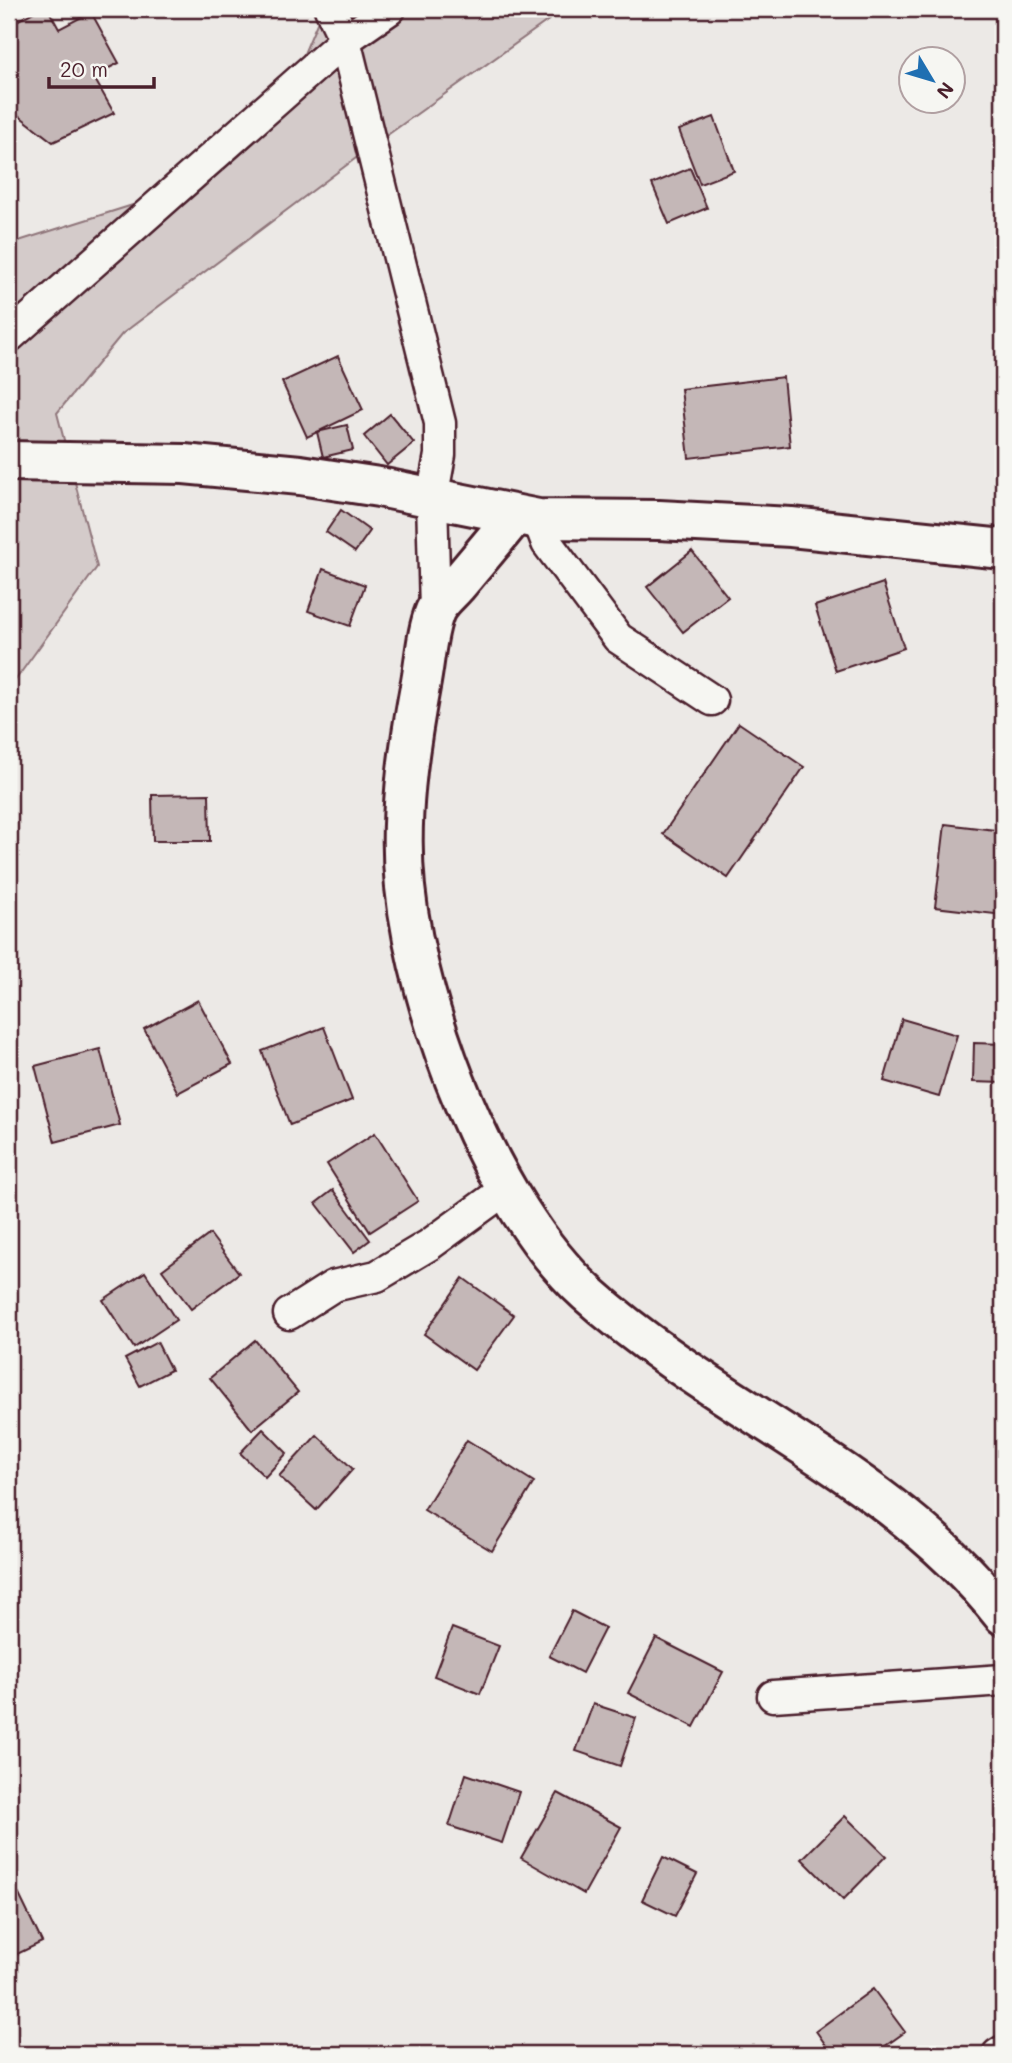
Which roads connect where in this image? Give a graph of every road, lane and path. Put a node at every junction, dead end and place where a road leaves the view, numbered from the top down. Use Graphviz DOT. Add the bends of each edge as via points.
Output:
graph roads {
  1 [pos="330,9"];
  2 [pos="390,9"];
  3 [pos="345,40"];
  4 [pos="9,337"];
  5 [pos="9,461"];
  6 [pos="432,499"];
  7 [pos="527,517"];
  8 [pos="1003,549"];
  9 [pos="435,610"];
  10 [pos="712,700"];
  11 [pos="506,1189"];
  12 [pos="289,1314"];
  13 [pos="1003,1615"];
  14 [pos="1003,1680"];
  15 [pos="773,1696"];
  16 [pos="1003,2051"];
  17 [pos="998,2054"];
  1 -- 3 [label="street"];
  2 -- 3 [label="street"];
  3 -- 4 [label="street"];
  3 -- 6 [label="street" via="440,423"];
  5 -- 6 [label="street" via="184,464 300,475"];
  6 -- 7 [label="street"];
  6 -- 9 [label="street"];
  7 -- 8 [label="street" via="791,527"];
  7 -- 9 [label="street"];
  7 -- 10 [label="street" via="618,638"];
  9 -- 11 [label="street" via="406,785 402,836 405,888 433,1016 478,1132"];
  11 -- 12 [label="street" via="377,1276 333,1286"];
  11 -- 13 [label="street" via="537,1238 585,1291 639,1335 874,1492 934,1542"];
  14 -- 15 [label="street"];
  16 -- 17 [label="street"];
}
